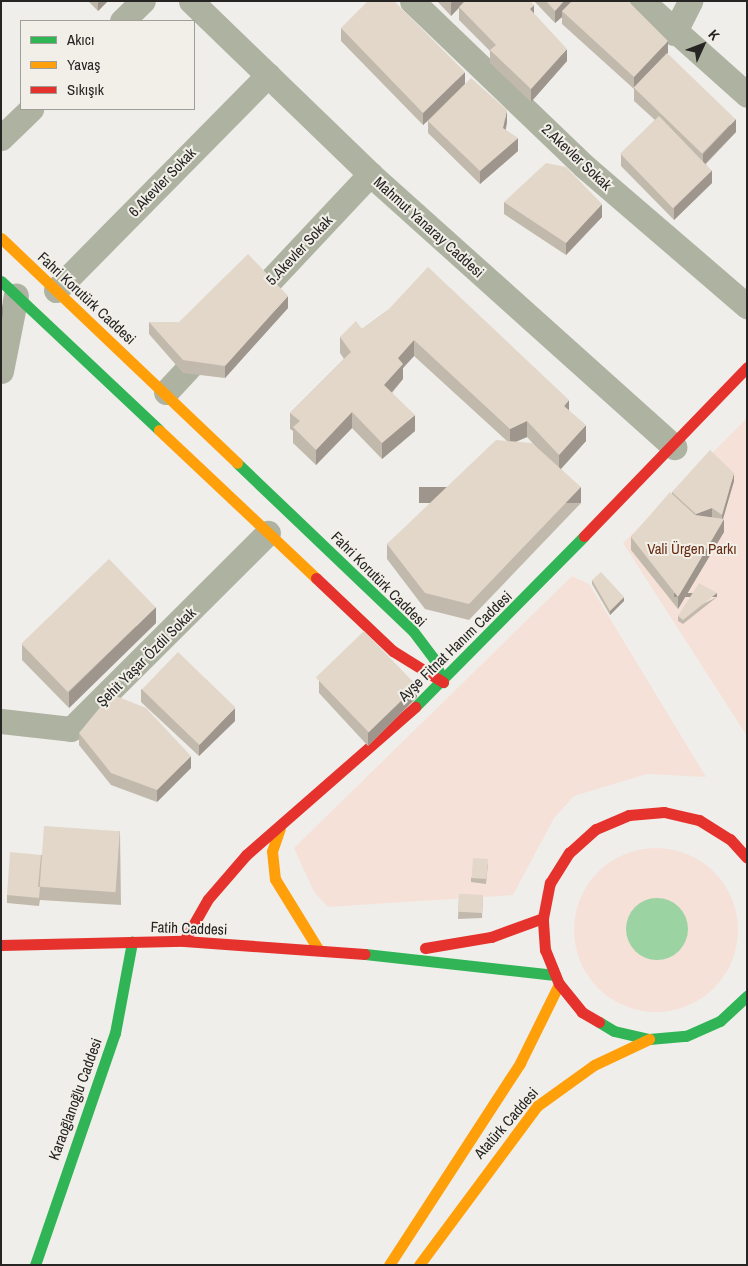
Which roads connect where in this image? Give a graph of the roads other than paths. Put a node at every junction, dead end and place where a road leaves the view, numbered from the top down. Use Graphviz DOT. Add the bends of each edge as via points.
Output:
graph roads {
  1 [pos="142,1"];
  2 [pos="191,1"];
  3 [pos="412,1"];
  4 [pos="642,1"];
  5 [pos="690,1"];
  6 [pos="123,20"];
  7 [pos="674,32"];
  8 [pos="268,75"];
  9 [pos="747,95"];
  10 [pos="30,110"];
  11 [pos="1,138"];
  12 [pos="370,174"];
  13 [pos="1,238"];
  14 [pos="8,288"];
  15 [pos="56,290"];
  16 [pos="747,306"];
  17 [pos="747,367"];
  18 [pos="1,371"];
  19 [pos="166,392"];
  20 [pos="674,447"];
  21 [pos="268,533"];
  22 [pos="443,682"];
  23 [pos="1,722"];
  24 [pos="280,828"];
  25 [pos="747,836"];
  26 [pos="730,839"];
  27 [pos="747,858"];
  28 [pos="543,918"];
  29 [pos="132,942"];
  30 [pos="184,942"];
  31 [pos="1,945"];
  32 [pos="318,949"];
  33 [pos="376,954"];
  34 [pos="557,980"];
  35 [pos="747,996"];
  36 [pos="650,1039"];
  37 [pos="35,1265"];
  38 [pos="389,1265"];
  39 [pos="419,1265"];
  1 -- 6 [label="street"];
  2 -- 8 [label="street, Mahmut Yanaray Caddesi"];
  3 -- 16 [label="street, 2.Akevler Sokak" via="584,166"];
  4 -- 7 [label="street"];
  5 -- 7 [label="street"];
  7 -- 9 [label="street"];
  8 -- 12 [label="street, Mahmut Yanaray Caddesi"];
  8 -- 15 [label="street, 6.Akevler Sokak"];
  10 -- 11 [label="street"];
  12 -- 19 [label="street, 5.Akevler Sokak"];
  12 -- 20 [label="street, Mahmut Yanaray Caddesi"];
  13 -- 15 [label="street, Fahri Korutürk Caddesi"];
  14 -- 18 [label="street"];
  14 -- 21 [label="street"];
  15 -- 19 [label="street, Fahri Korutürk Caddesi"];
  17 -- 20 [label="street, Ayşe Fitnat Hanım Caddesi"];
  19 -- 22 [label="street, Fahri Korutürk Caddesi" via="413,631 434,659"];
  20 -- 22 [label="street, Ayşe Fitnat Hanım Caddesi"];
  21 -- 22 [label="street" via="393,651"];
  21 -- 23 [label="street, Şehit Yaşar Özdil Sokak" via="71,729"];
  22 -- 24 [label="street, Ayşe Fitnat Hanım Caddesi"];
  24 -- 30 [label="street, Ayşe Fitnat Hanım Caddesi" via="246,855 215,892"];
  24 -- 32 [label="street" via="272,851 275,879"];
  25 -- 26 [label="street"];
  26 -- 27 [label="street, Atatürk Caddesi"];
  26 -- 28 [label="street, Atatürk Caddesi" via="690,818 664,812 629,815 596,829 569,853 550,883"];
  28 -- 33 [label="street, Fatih Caddesi" via="472,942"];
  28 -- 34 [label="street, Atatürk Caddesi" via="545,950"];
  29 -- 30 [label="street, Fatih Caddesi"];
  29 -- 31 [label="street, Fatih Caddesi"];
  29 -- 37 [label="street, Karaoğlanoğlu Caddesi" via="115,1033"];
  30 -- 32 [label="street, Fatih Caddesi"];
  32 -- 33 [label="street, Fatih Caddesi"];
  33 -- 34 [label="street, Fatih Caddesi"];
  34 -- 36 [label="street, Atatürk Caddesi" via="582,1012 606,1026"];
  34 -- 38 [label="street, Atatürk Caddesi" via="520,1063"];
  35 -- 36 [label="street, Atatürk Caddesi" via="720,1021 686,1036"];
  36 -- 39 [label="street, Atatürk Caddesi" via="594,1065 537,1106"];
}
